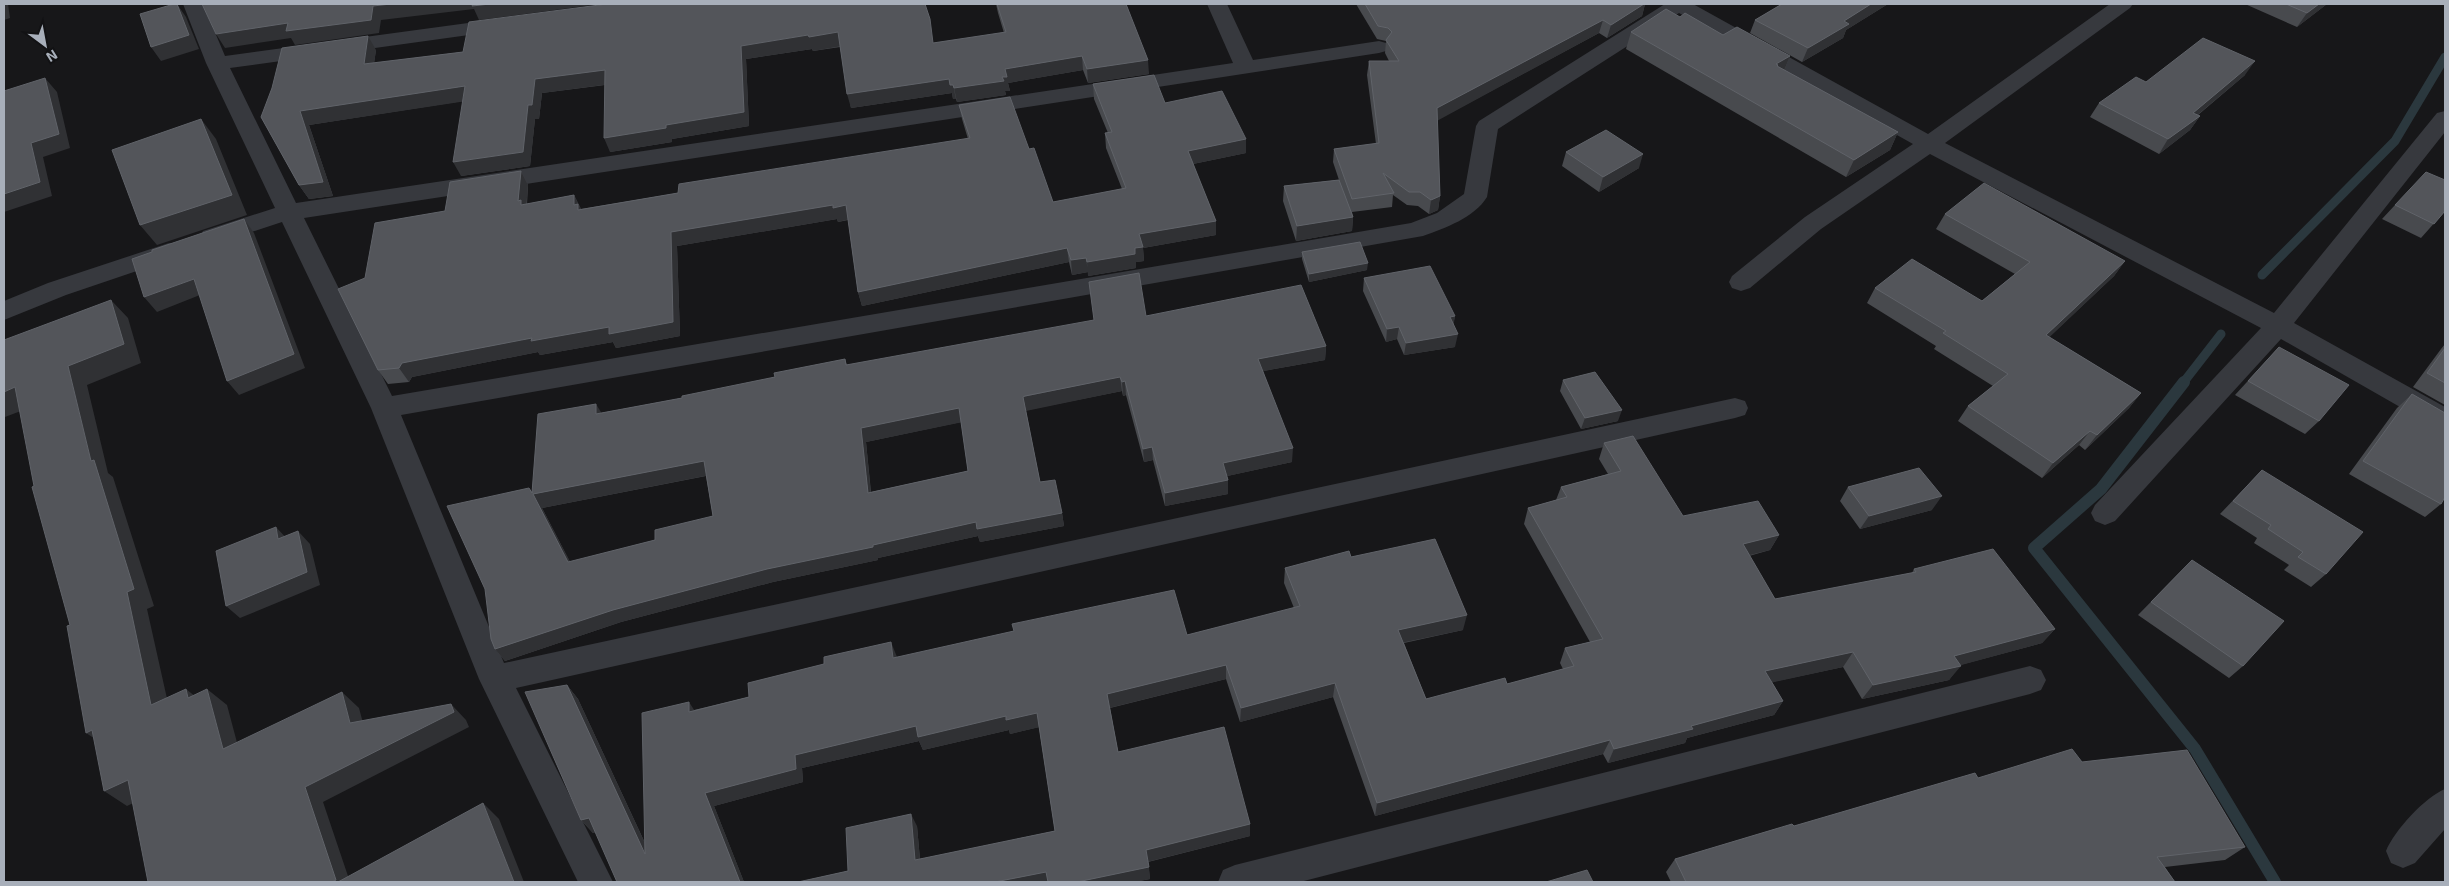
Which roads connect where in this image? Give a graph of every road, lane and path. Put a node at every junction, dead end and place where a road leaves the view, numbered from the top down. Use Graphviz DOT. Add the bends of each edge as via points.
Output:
graph roads {
  1 [pos="193,4"];
  2 [pos="1217,4"];
  3 [pos="1679,4"];
  4 [pos="2123,4"];
  5 [pos="528,21"];
  6 [pos="1379,47"];
  7 [pos="217,63"];
  8 [pos="1246,67"];
  9 [pos="2445,118"];
  10 [pos="1929,144"];
  11 [pos="288,212"];
  12 [pos="1741,282"];
  13 [pos="4,311"];
  14 [pos="2278,326"];
  15 [pos="384,408"];
  16 [pos="1735,408"];
  17 [pos="2445,420"];
  18 [pos="2105,513"];
  19 [pos="495,679"];
  20 [pos="2030,680"];
  21 [pos="2445,805"];
  22 [pos="2403,851"];
  23 [pos="596,882"];
  24 [pos="1235,882"];
  1 -- 7 [label="street"];
  2 -- 8 [label="street"];
  3 -- 10 [label="street"];
  3 -- 15 [label="street" via="1487,126 1475,197 1446,219 1415,230"];
  4 -- 10 [label="street"];
  5 -- 7 [label="street"];
  6 -- 8 [label="street"];
  7 -- 11 [label="street"];
  8 -- 11 [label="street"];
  9 -- 14 [label="street"];
  10 -- 12 [label="street" via="1813,223"];
  10 -- 14 [label="street"];
  11 -- 13 [label="street" via="57,289"];
  11 -- 15 [label="street"];
  14 -- 17 [label="street"];
  14 -- 18 [label="street"];
  15 -- 19 [label="street"];
  16 -- 19 [label="street"];
  19 -- 23 [label="street"];
  20 -- 24 [label="street"];
  21 -- 22 [label="street"];
}
